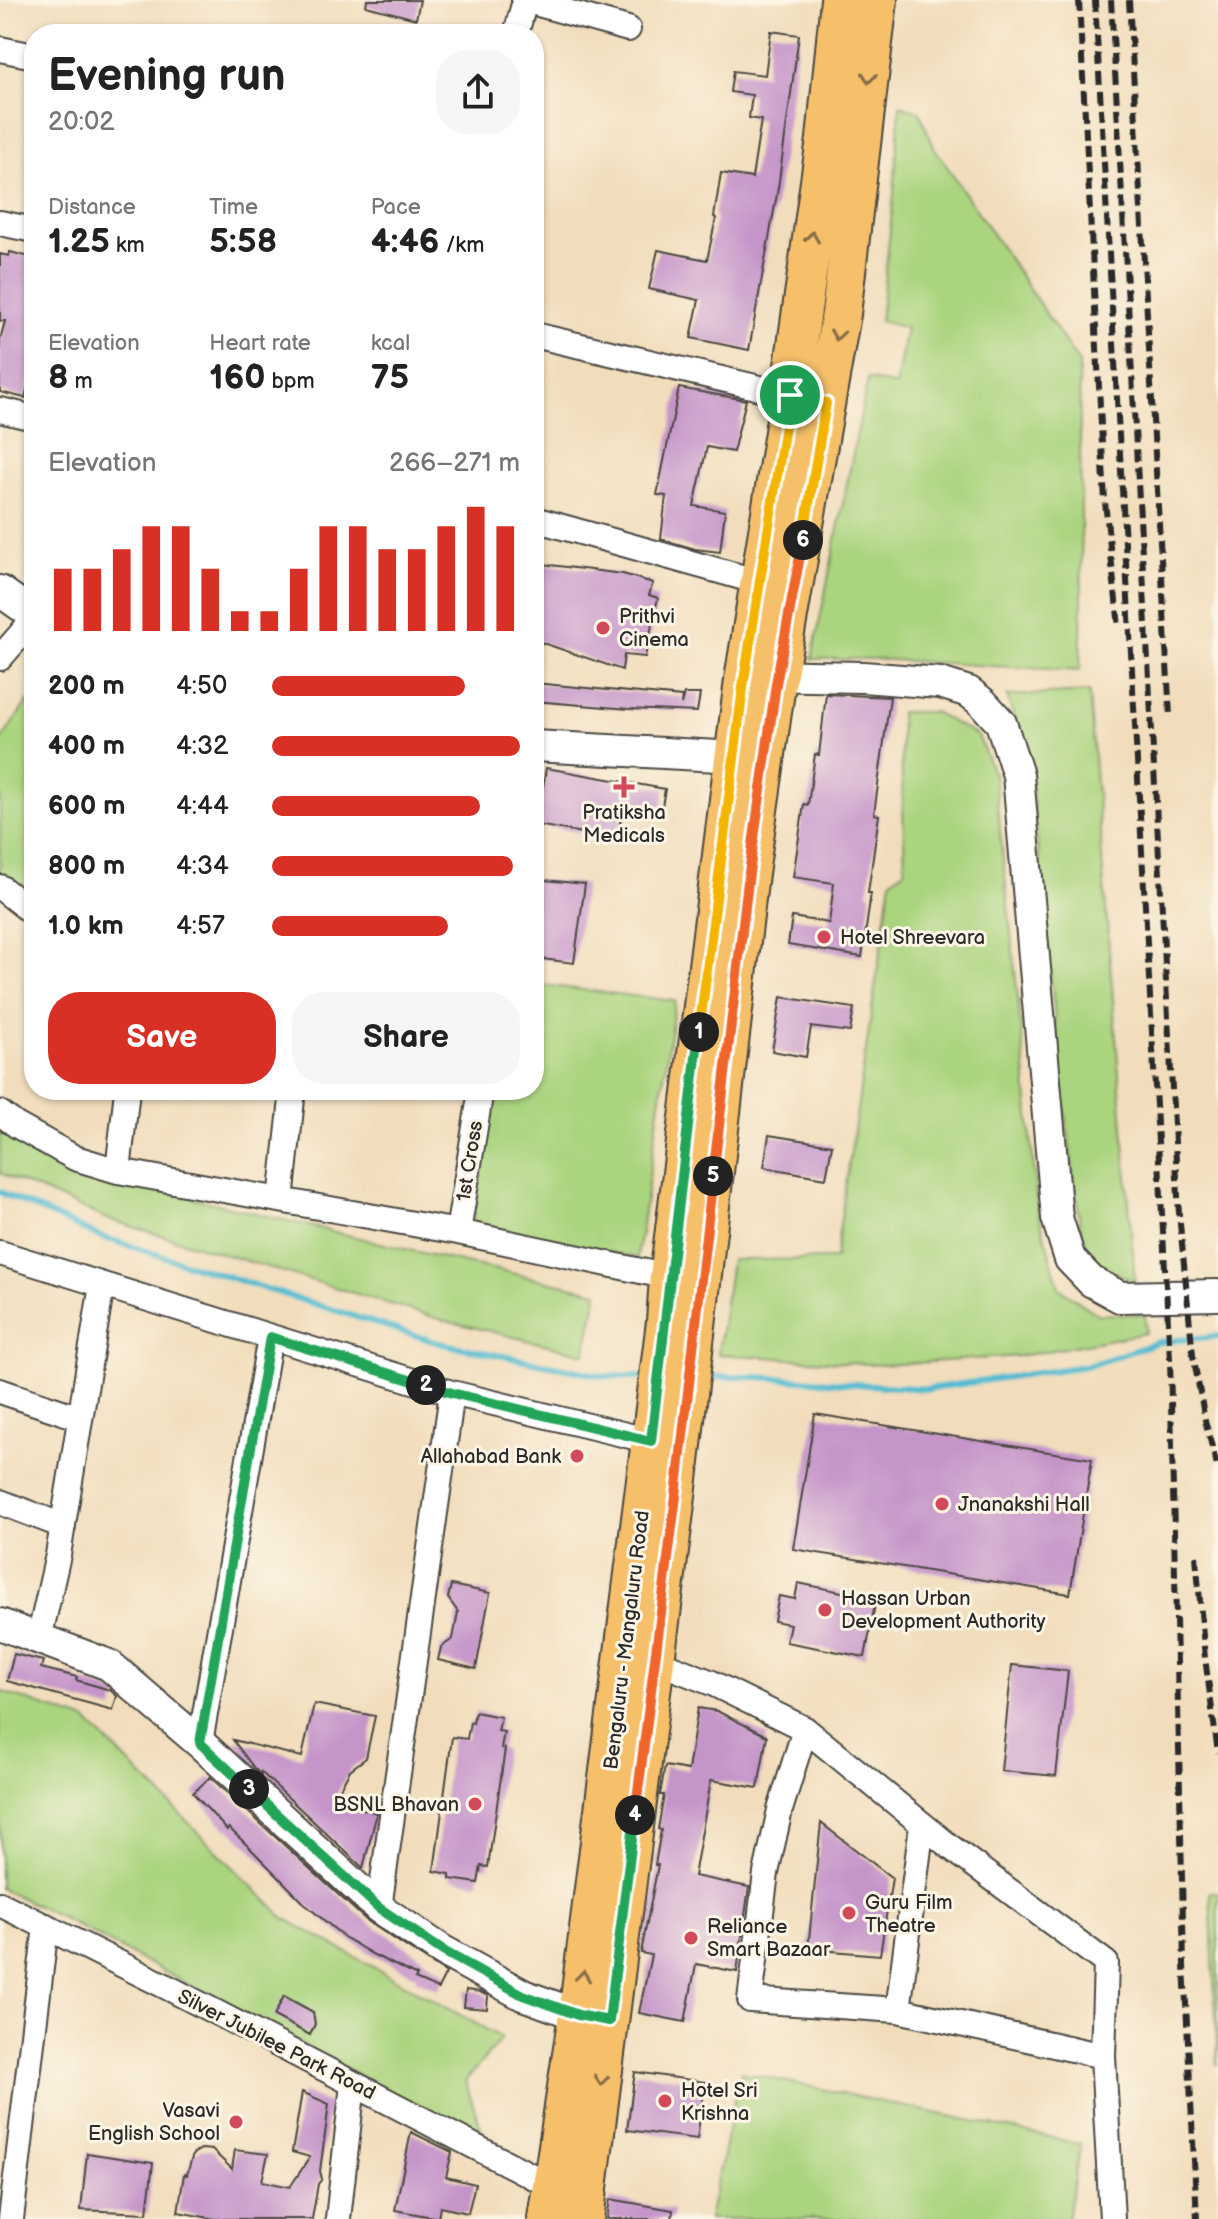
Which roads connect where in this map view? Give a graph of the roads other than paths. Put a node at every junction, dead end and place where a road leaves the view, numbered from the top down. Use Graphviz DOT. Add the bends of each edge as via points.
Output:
graph roads {
  1 [pos="525,0"];
  2 [pos="840,0"];
  3 [pos="878,0"];
  4 [pos="519,24"];
  5 [pos="628,29"];
  6 [pos="0,49"];
  7 [pos="24,54"];
  8 [pos="0,223"];
  9 [pos="24,228"];
  10 [pos="544,337"];
  11 [pos="808,399"];
  12 [pos="0,410"];
  13 [pos="24,416"];
  14 [pos="544,522"];
  15 [pos="759,582"];
  16 [pos="0,591"];
  17 [pos="24,609"];
  18 [pos="24,629"];
  19 [pos="0,658"];
  20 [pos="761,675"];
  21 [pos="544,750"];
  22 [pos="750,758"];
  23 [pos="0,887"];
  24 [pos="24,906"];
  25 [pos="126,1100"];
  26 [pos="292,1100"];
  27 [pos="479,1100"];
  28 [pos="0,1113"];
  29 [pos="118,1171"];
  30 [pos="281,1200"];
  31 [pos="458,1232"];
  32 [pos="0,1253"];
  33 [pos="669,1277"];
  34 [pos="102,1285"];
  35 [pos="1218,1295"];
  36 [pos="681,1321"];
  37 [pos="270,1337"];
  38 [pos="0,1391"];
  39 [pos="452,1393"];
  40 [pos="80,1418"];
  41 [pos="667,1430"];
  42 [pos="0,1502"];
  43 [pos="63,1526"];
  44 [pos="0,1624"];
  45 [pos="39,1639"];
  46 [pos="656,1661"];
  47 [pos="805,1729"];
  48 [pos="200,1743"];
  49 [pos="922,1825"];
  50 [pos="0,1904"];
  51 [pos="379,1908"];
  52 [pos="46,1926"];
  53 [pos="898,2010"];
  54 [pos="593,2018"];
  55 [pos="1103,2056"];
  56 [pos="353,2084"];
  57 [pos="567,2204"];
  58 [pos="11,2219"];
  59 [pos="338,2219"];
  60 [pos="1112,2219"];
  1 -- 4 [label="street"];
  1 -- 5 [label="street"];
  11 -- 2 [label="main road, one-way"];
  3 -- 11 [label="main road, one-way" via="841,314"];
  6 -- 7 [label="street"];
  8 -- 9 [label="street"];
  10 -- 11 [label="street"];
  11 -- 15 [label="main road"];
  11 -- 20 [label="main road"];
  12 -- 13 [label="street"];
  14 -- 15 [label="street"];
  15 -- 20 [label="main road"];
  16 -- 17 [label="street"];
  18 -- 19 [label="street"];
  20 -- 22 [label="main road"];
  20 -- 35 [label="street" via="940,683 969,692 1001,723 1018,775 1057,1218 1070,1259 1091,1281 1120,1297"];
  21 -- 22 [label="street"];
  22 -- 33 [label="main road"];
  22 -- 36 [label="main road" via="749,873"];
  23 -- 24 [label="street"];
  25 -- 29 [label="street"];
  26 -- 30 [label="street"];
  27 -- 31 [label="street, 1st Cross"];
  28 -- 29 [label="street" via="75,1158"];
  29 -- 30 [label="street"];
  30 -- 31 [label="street"];
  31 -- 33 [label="street"];
  32 -- 34 [label="street"];
  33 -- 36 [label="main road"];
  34 -- 37 [label="street"];
  34 -- 40 [label="street"];
  36 -- 41 [label="main road"];
  37 -- 39 [label="street"];
  37 -- 48 [label="street"];
  38 -- 40 [label="street"];
  39 -- 41 [label="street"];
  39 -- 51 [label="street"];
  40 -- 43 [label="street"];
  41 -- 46 [label="main road, Bengaluru - Mangaluru Road"];
  54 -- 41 [label="main road, Bengaluru - Mangaluru Road, one-way"];
  42 -- 43 [label="street"];
  43 -- 45 [label="street"];
  44 -- 45 [label="street"];
  45 -- 48 [label="street" via="109,1665"];
  46 -- 47 [label="street"];
  46 -- 54 [label="main road, Bengaluru - Mangaluru Road"];
  47 -- 49 [label="street"];
  47 -- 53 [label="street" via="766,1873 750,2000"];
  48 -- 51 [label="street"];
  49 -- 53 [label="street"];
  49 -- 55 [label="street" via="1106,1963"];
  50 -- 52 [label="street, Silver Jubilee Park Road"];
  51 -- 54 [label="street" via="523,1995"];
  52 -- 56 [label="street, Silver Jubilee Park Road"];
  52 -- 58 [label="street"];
  53 -- 55 [label="street"];
  54 -- 57 [label="main road, Bengaluru - Mangaluru Road"];
  55 -- 60 [label="street"];
  56 -- 57 [label="street, Silver Jubilee Park Road"];
  56 -- 59 [label="street"];
}
